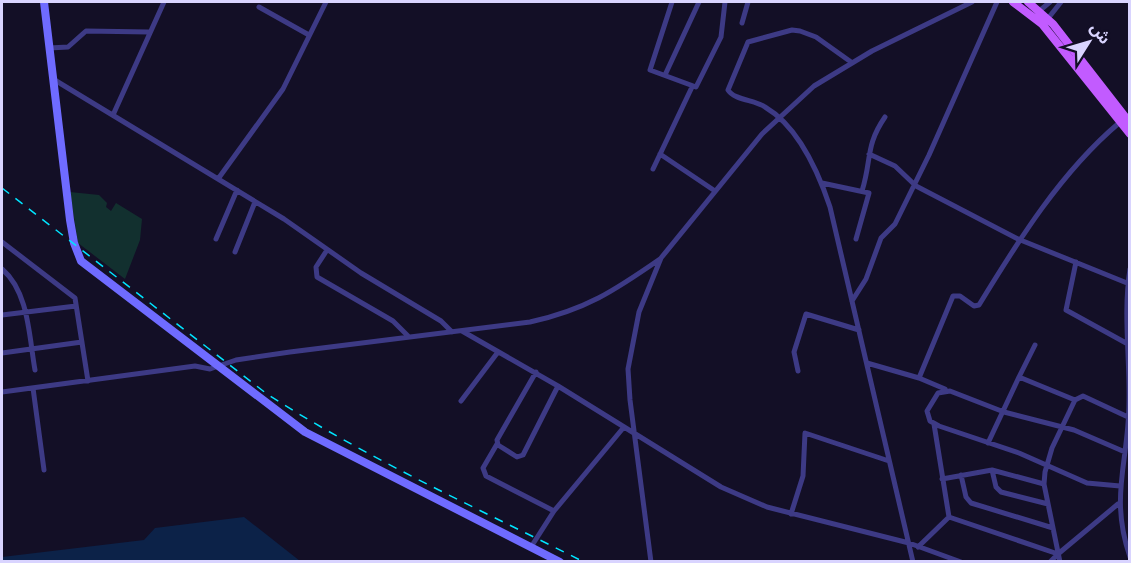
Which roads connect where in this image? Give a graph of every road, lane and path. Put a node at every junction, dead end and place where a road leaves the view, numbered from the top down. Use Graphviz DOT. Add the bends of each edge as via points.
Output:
graph roads {
  1 [pos="44,2"];
  2 [pos="164,2"];
  3 [pos="326,2"];
  4 [pos="672,2"];
  5 [pos="699,2"];
  6 [pos="725,2"];
  7 [pos="748,2"];
  8 [pos="966,2"];
  9 [pos="972,2"];
  10 [pos="997,2"];
  11 [pos="1013,2"];
  12 [pos="1028,2"];
  13 [pos="1050,2"];
  14 [pos="1061,2"];
  15 [pos="259,7"];
  16 [pos="959,9"];
  17 [pos="1036,13"];
  18 [pos="1045,21"];
  19 [pos="742,23"];
  20 [pos="149,32"];
  21 [pos="309,35"];
  22 [pos="50,48"];
  23 [pos="851,62"];
  24 [pos="665,75"];
  25 [pos="53,79"];
  26 [pos="692,87"];
  27 [pos="113,115"];
  28 [pos="780,116"];
  29 [pos="885,117"];
  30 [pos="1126,120"];
  31 [pos="1130,134"];
  32 [pos="660,154"];
  33 [pos="869,154"];
  34 [pos="653,169"];
  35 [pos="218,179"];
  36 [pos="822,183"];
  37 [pos="913,184"];
  38 [pos="237,190"];
  39 [pos="862,190"];
  40 [pos="715,191"];
  41 [pos="255,202"];
  42 [pos="216,239"];
  43 [pos="856,239"];
  44 [pos="1021,240"];
  45 [pos="2,242"];
  46 [pos="327,250"];
  47 [pos="235,252"];
  48 [pos="661,258"];
  49 [pos="1076,262"];
  50 [pos="2,268"];
  51 [pos="1130,269"];
  52 [pos="1127,283"];
  53 [pos="852,301"];
  54 [pos="76,306"];
  55 [pos="24,312"];
  56 [pos="1128,312"];
  57 [pos="2,315"];
  58 [pos="859,330"];
  59 [pos="462,331"];
  60 [pos="452,332"];
  61 [pos="409,336"];
  62 [pos="82,342"];
  63 [pos="1126,343"];
  64 [pos="1035,345"];
  65 [pos="31,348"];
  66 [pos="498,352"];
  67 [pos="2,353"];
  68 [pos="867,363"];
  69 [pos="216,367"];
  70 [pos="35,370"];
  71 [pos="798,371"];
  72 [pos="536,372"];
  73 [pos="1019,377"];
  74 [pos="919,378"];
  75 [pos="88,381"];
  76 [pos="558,386"];
  77 [pos="33,388"];
  78 [pos="950,391"];
  79 [pos="2,392"];
  80 [pos="1075,400"];
  81 [pos="461,401"];
  82 [pos="1004,412"];
  83 [pos="1128,417"];
  84 [pos="934,424"];
  85 [pos="624,427"];
  86 [pos="1062,427"];
  87 [pos="634,433"];
  88 [pos="988,443"];
  89 [pos="497,444"];
  90 [pos="1128,444"];
  91 [pos="1125,452"];
  92 [pos="889,461"];
  93 [pos="1046,465"];
  94 [pos="44,470"];
  95 [pos="992,470"];
  96 [pos="961,475"];
  97 [pos="942,479"];
  98 [pos="1044,484"];
  99 [pos="1120,486"];
  100 [pos="1048,504"];
  101 [pos="1118,504"];
  102 [pos="554,511"];
  103 [pos="791,514"];
  104 [pos="949,517"];
  105 [pos="1053,528"];
  106 [pos="909,543"];
  107 [pos="531,547"];
  108 [pos="918,547"];
  109 [pos="1058,554"];
  110 [pos="1130,556"];
  111 [pos="560,561"];
  112 [pos="651,561"];
  113 [pos="913,561"];
  114 [pos="961,561"];
  115 [pos="1050,561"];
  116 [pos="1060,561"];
  1 -- 22 [label="street"];
  2 -- 20 [label="street"];
  3 -- 21 [label="street"];
  4 -- 24 [label="street" via="650,69"];
  5 -- 24 [label="street"];
  6 -- 26 [label="street" via="721,37 700,84"];
  7 -- 19 [label="street"];
  8 -- 16 [label="street"];
  9 -- 16 [label="street"];
  10 -- 37 [label="street"];
  11 -- 17 [label="main road"];
  12 -- 17 [label="main road"];
  13 -- 17 [label="street"];
  14 -- 18 [label="street"];
  15 -- 21 [label="street"];
  16 -- 23 [label="street"];
  17 -- 18 [label="main road"];
  18 -- 30 [label="main road"];
  20 -- 22 [label="street" via="86,31 68,47"];
  20 -- 27 [label="street"];
  21 -- 35 [label="street" via="283,89"];
  22 -- 25 [label="street"];
  23 -- 28 [label="street" via="813,87"];
  23 -- 28 [label="street" via="800,31 748,42 728,91"];
  24 -- 26 [label="street"];
  25 -- 27 [label="street"];
  25 -- 69 [label="street" via="77,255 85,266"];
  26 -- 32 [label="street"];
  27 -- 35 [label="street"];
  28 -- 36 [label="street"];
  28 -- 40 [label="street"];
  29 -- 33 [label="street" via="871,139"];
  30 -- 31 [label="main road"];
  30 -- 44 [label="street" via="1078,163"];
  32 -- 34 [label="street"];
  32 -- 40 [label="street"];
  33 -- 37 [label="street" via="895,166"];
  33 -- 39 [label="street"];
  35 -- 38 [label="street"];
  36 -- 39 [label="street"];
  36 -- 53 [label="street"];
  37 -- 44 [label="street"];
  37 -- 53 [label="street" via="895,224 881,238 866,279"];
  38 -- 41 [label="street"];
  38 -- 42 [label="street"];
  39 -- 43 [label="street" via="870,195"];
  40 -- 48 [label="street"];
  41 -- 46 [label="street"];
  41 -- 47 [label="street"];
  44 -- 49 [label="street"];
  44 -- 74 [label="street" via="979,305 953,296"];
  45 -- 54 [label="street" via="75,298"];
  46 -- 60 [label="street" via="441,321"];
  46 -- 61 [label="street" via="316,267 317,277 393,321"];
  48 -- 59 [label="street" via="610,294 574,310 530,322"];
  48 -- 87 [label="street" via="639,312 631,349 628,369"];
  49 -- 52 [label="street"];
  49 -- 63 [label="street" via="1066,310"];
  50 -- 55 [label="street" via="19,291"];
  51 -- 52 [label="street"];
  52 -- 56 [label="street"];
  53 -- 58 [label="street"];
  54 -- 55 [label="street"];
  54 -- 62 [label="street"];
  55 -- 57 [label="street"];
  55 -- 65 [label="street"];
  56 -- 63 [label="street"];
  58 -- 68 [label="street"];
  58 -- 71 [label="street" via="806,314 794,352"];
  59 -- 60 [label="street"];
  59 -- 66 [label="street"];
  60 -- 61 [label="street"];
  61 -- 69 [label="street" via="236,360"];
  62 -- 65 [label="street"];
  62 -- 75 [label="street"];
  63 -- 83 [label="street"];
  64 -- 73 [label="street"];
  65 -- 67 [label="street"];
  65 -- 70 [label="street"];
  66 -- 72 [label="street"];
  66 -- 81 [label="street"];
  68 -- 74 [label="street"];
  68 -- 92 [label="street"];
  69 -- 75 [label="street" via="195,366"];
  69 -- 107 [label="street" via="316,438"];
  72 -- 76 [label="street"];
  72 -- 89 [label="street"];
  73 -- 80 [label="street"];
  73 -- 82 [label="street"];
  74 -- 78 [label="street"];
  75 -- 77 [label="street"];
  76 -- 85 [label="street"];
  76 -- 89 [label="street" via="521,456 507,453"];
  77 -- 79 [label="street"];
  77 -- 94 [label="street"];
  78 -- 82 [label="street"];
  78 -- 84 [label="street" via="938,393 929,406 928,417"];
  80 -- 83 [label="street" via="1083,396"];
  80 -- 86 [label="street"];
  82 -- 86 [label="street"];
  82 -- 88 [label="street"];
  83 -- 90 [label="street"];
  84 -- 88 [label="street"];
  84 -- 97 [label="street"];
  85 -- 87 [label="street"];
  85 -- 102 [label="street"];
  86 -- 91 [label="street"];
  86 -- 93 [label="street"];
  87 -- 103 [label="street" via="721,487"];
  87 -- 112 [label="street"];
  88 -- 93 [label="street"];
  89 -- 102 [label="street" via="483,468 486,476"];
  90 -- 91 [label="street"];
  91 -- 99 [label="street"];
  92 -- 103 [label="street" via="804,434 803,476"];
  92 -- 106 [label="street"];
  93 -- 98 [label="street"];
  93 -- 99 [label="street" via="1087,483"];
  95 -- 96 [label="street"];
  95 -- 98 [label="street"];
  95 -- 100 [label="street" via="1000,492"];
  96 -- 97 [label="street"];
  96 -- 105 [label="street" via="971,503"];
  97 -- 104 [label="street"];
  98 -- 100 [label="street"];
  99 -- 101 [label="street"];
  100 -- 105 [label="street"];
  101 -- 109 [label="street"];
  101 -- 110 [label="street"];
  102 -- 107 [label="street"];
  103 -- 106 [label="street"];
  104 -- 108 [label="street"];
  104 -- 109 [label="street"];
  105 -- 109 [label="street"];
  106 -- 108 [label="street"];
  106 -- 113 [label="street"];
  107 -- 111 [label="street"];
  108 -- 114 [label="street"];
  109 -- 115 [label="street"];
  109 -- 116 [label="street"];
}
